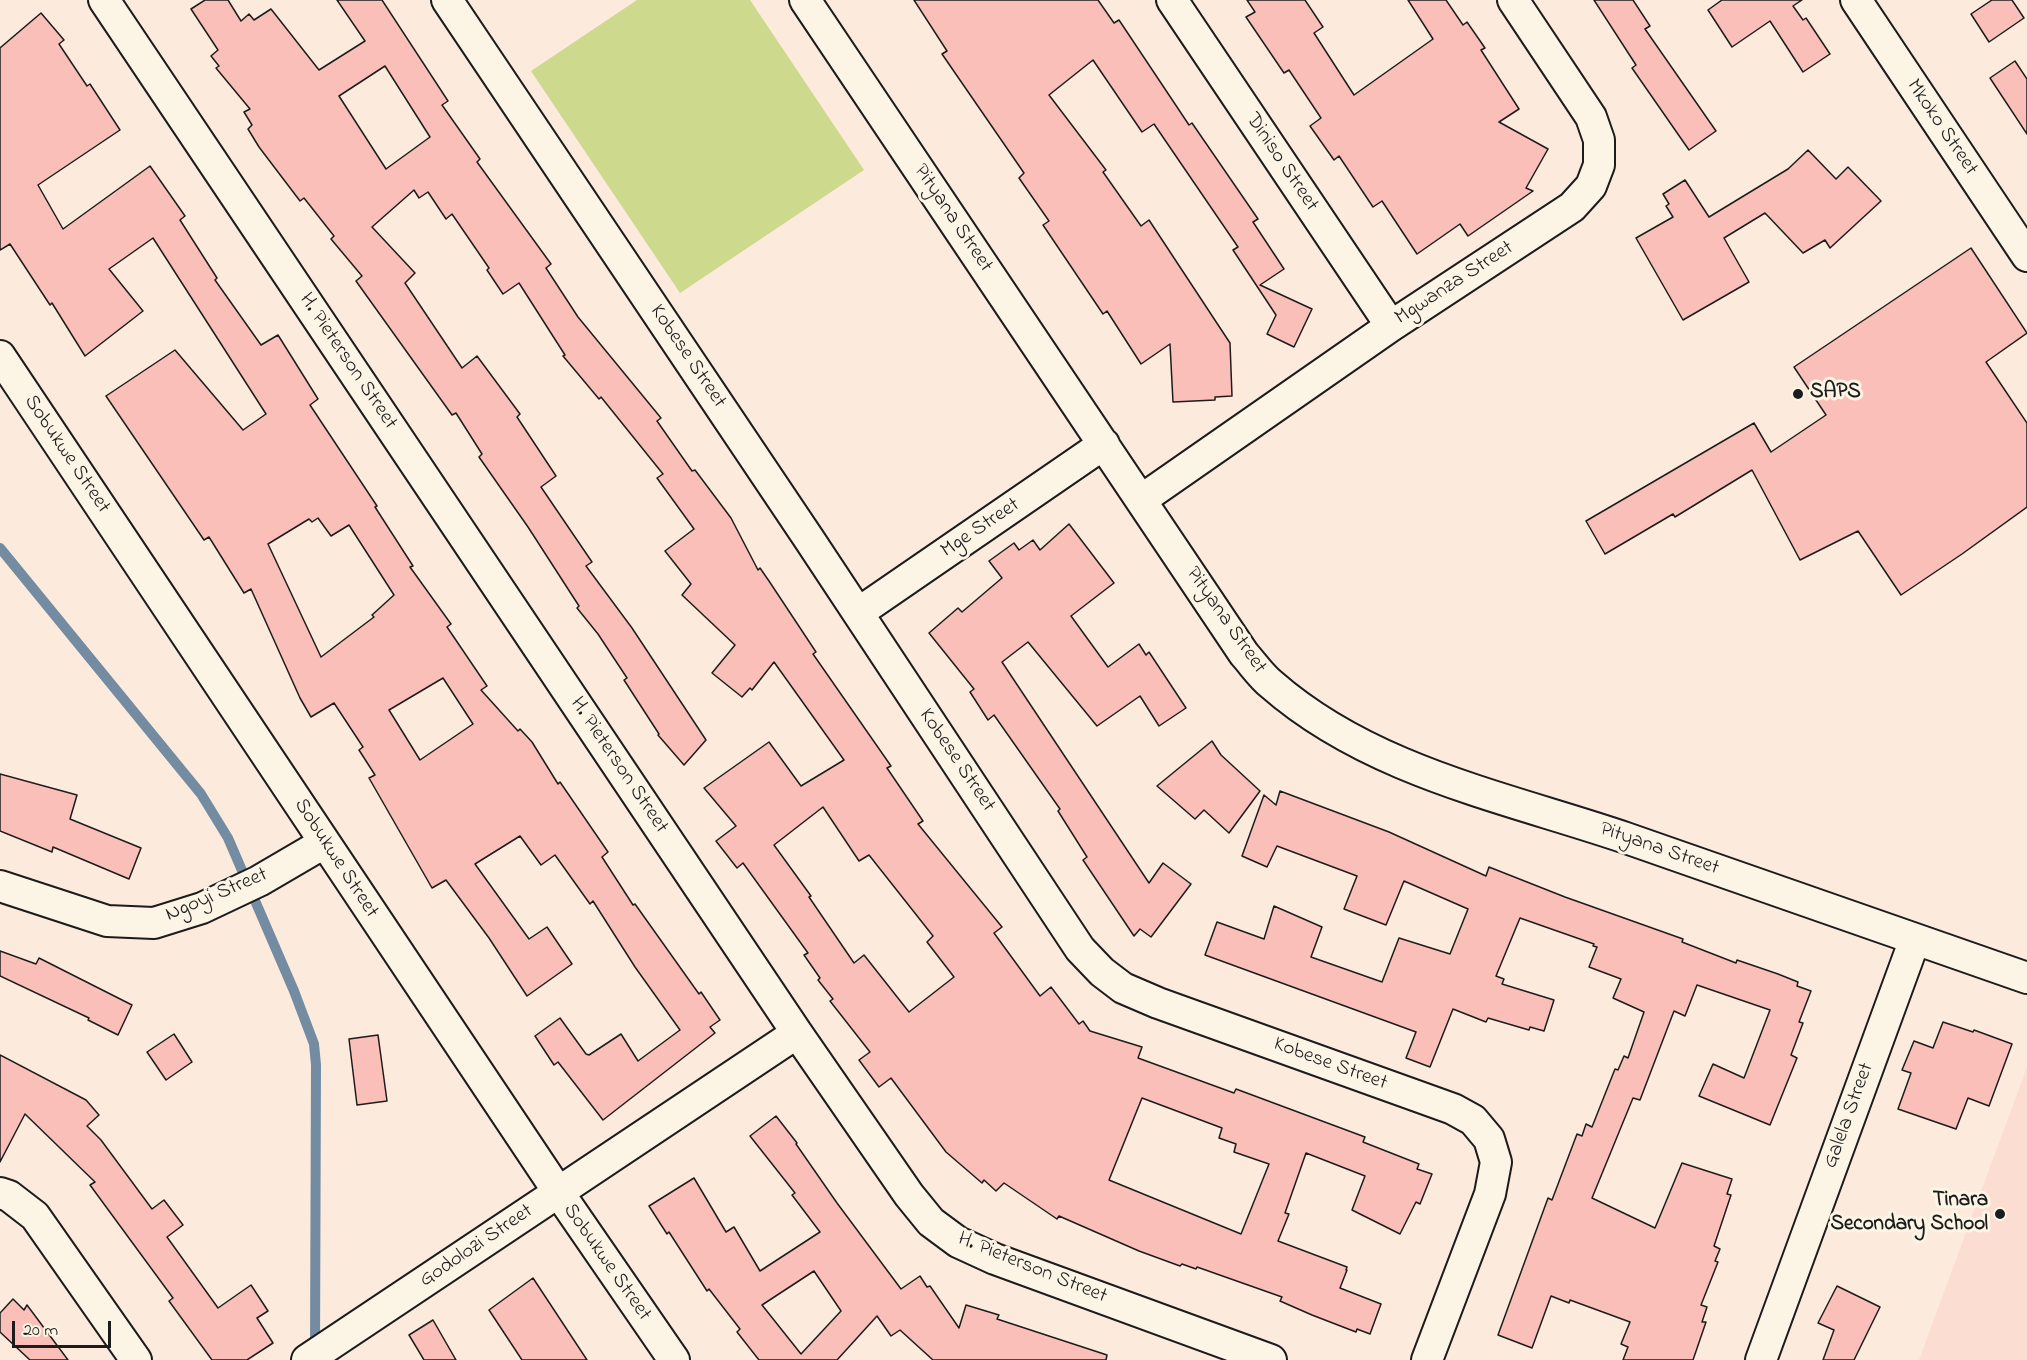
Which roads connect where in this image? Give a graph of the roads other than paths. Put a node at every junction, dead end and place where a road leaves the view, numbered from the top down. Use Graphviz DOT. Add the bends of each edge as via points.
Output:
graph roads {
  1 [pos="104,0"];
  2 [pos="447,0"];
  3 [pos="805,0"];
  4 [pos="1172,0"];
  5 [pos="1513,0"];
  6 [pos="1865,3"];
  7 [pos="2027,256"];
  8 [pos="1391,326"];
  9 [pos="0,356"];
  10 [pos="1104,444"];
  11 [pos="1141,500"];
  12 [pos="858,613"];
  13 [pos="324,843"];
  14 [pos="0,886"];
  15 [pos="1915,939"];
  16 [pos="2027,978"];
  17 [pos="797,1033"];
  18 [pos="0,1192"];
  19 [pos="559,1193"];
  20 [pos="310,1359"];
  21 [pos="136,1360"];
  22 [pos="674,1360"];
  23 [pos="1271,1360"];
  24 [pos="1427,1360"];
  25 [pos="1761,1360"];
  1 -- 17 [label="street, H. Pieterson Street"];
  2 -- 12 [label="street, Kobese Street"];
  3 -- 10 [label="street, Pityana Street"];
  4 -- 8 [label="street, Diniso Street"];
  5 -- 8 [label="street, Mgwanza Street" via="1591,117 1599,140 1599,165 1591,186 1572,207"];
  6 -- 7 [label="street, Mkoko Street"];
  8 -- 11 [label="street, Mgwanza Street"];
  9 -- 13 [label="street, Sobukwe Street"];
  10 -- 11 [label="street, Pityana Street"];
  10 -- 12 [label="street, Mge Street"];
  11 -- 15 [label="street, Pityana Street" via="1244,654 1270,684 1376,753"];
  12 -- 24 [label="street, Kobese Street" via="1080,949 1102,972 1123,988 1158,1003 1453,1108 1473,1120 1489,1139 1496,1162 1490,1194"];
  13 -- 14 [label="street, Ngoyi Street" via="202,908 154,923 106,921"];
  13 -- 19 [label="street, Sobukwe Street"];
  15 -- 16 [label="street, Pityana Street"];
  15 -- 25 [label="street, Galela Street"];
  17 -- 19 [label="street, Godolozi Street"];
  17 -- 23 [label="street, H. Pieterson Street" via="909,1195 931,1222 958,1242"];
  18 -- 21 [label="street" via="35,1216"];
  19 -- 20 [label="street, Godolozi Street"];
  19 -- 22 [label="street, Sobukwe Street"];
}
